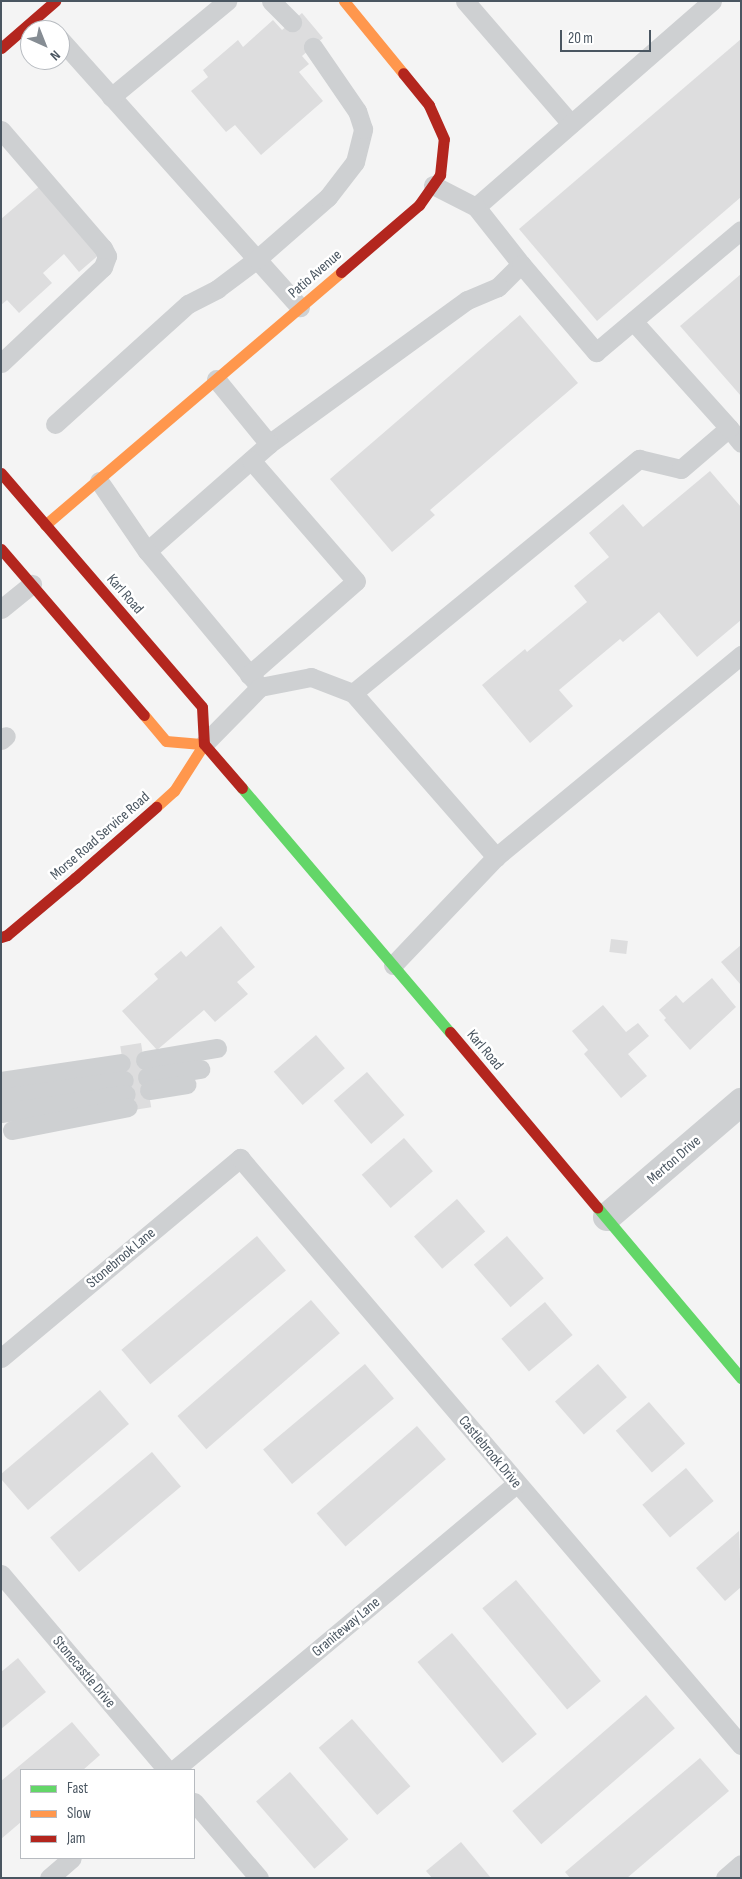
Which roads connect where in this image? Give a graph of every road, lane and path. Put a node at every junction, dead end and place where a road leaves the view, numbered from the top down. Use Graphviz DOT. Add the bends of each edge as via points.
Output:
graph roads {
  1 [pos="55,1"];
  2 [pos="227,1"];
  3 [pos="271,1"];
  4 [pos="344,1"];
  5 [pos="465,1"];
  6 [pos="712,1"];
  7 [pos="39,15"];
  8 [pos="43,20"];
  9 [pos="292,22"];
  10 [pos="313,47"];
  11 [pos="1,48"];
  12 [pos="70,50"];
  13 [pos="112,97"];
  14 [pos="570,124"];
  15 [pos="1,130"];
  16 [pos="433,185"];
  17 [pos="476,207"];
  18 [pos="741,230"];
  19 [pos="257,259"];
  20 [pos="522,264"];
  21 [pos="300,307"];
  22 [pos="633,322"];
  23 [pos="1,363"];
  24 [pos="216,379"];
  25 [pos="55,424"];
  26 [pos="729,428"];
  27 [pos="269,444"];
  28 [pos="741,444"];
  29 [pos="251,460"];
  30 [pos="1,473"];
  31 [pos="99,481"];
  32 [pos="45,525"];
  33 [pos="1,548"];
  34 [pos="147,551"];
  35 [pos="32,584"];
  36 [pos="1,609"];
  37 [pos="741,655"];
  38 [pos="254,681"];
  39 [pos="353,693"];
  40 [pos="204,744"];
  41 [pos="496,857"];
  42 [pos="1,937"];
  43 [pos="393,965"];
  44 [pos="217,1048"];
  45 [pos="200,1069"];
  46 [pos="1,1081"];
  47 [pos="148,1082"];
  48 [pos="125,1086"];
  49 [pos="181,1091"];
  50 [pos="1,1098"];
  51 [pos="741,1102"];
  52 [pos="1,1113"];
  53 [pos="12,1130"];
  54 [pos="240,1158"];
  55 [pos="607,1217"];
  56 [pos="1,1358"];
  57 [pos="741,1378"];
  58 [pos="517,1483"];
  59 [pos="1,1574"];
  60 [pos="741,1745"];
  61 [pos="166,1769"];
  62 [pos="175,1769"];
  63 [pos="195,1803"];
  64 [pos="71,1859"];
  65 [pos="741,1864"];
  66 [pos="49,1878"];
  67 [pos="259,1878"];
  68 [pos="725,1878"];
  1 -- 7 [label="main road"];
  2 -- 13 [label="lane"];
  3 -- 9 [label="lane"];
  4 -- 16 [label="main road, Patio Avenue" via="429,105 444,139 440,175"];
  5 -- 14 [label="lane"];
  6 -- 14 [label="lane"];
  7 -- 8 [label="lane"];
  7 -- 11 [label="main road"];
  10 -- 19 [label="lane" via="357,111 363,129 355,162 328,197"];
  12 -- 13 [label="lane"];
  13 -- 19 [label="lane"];
  14 -- 17 [label="lane"];
  15 -- 23 [label="lane" via="107,256 103,267"];
  16 -- 17 [label="lane"];
  16 -- 21 [label="main road, Patio Avenue" via="419,205"];
  17 -- 20 [label="lane"];
  18 -- 22 [label="lane"];
  19 -- 21 [label="lane"];
  19 -- 25 [label="lane" via="217,290 188,304"];
  20 -- 22 [label="lane" via="596,352"];
  20 -- 27 [label="lane" via="498,287 467,300"];
  21 -- 24 [label="main road, Patio Avenue"];
  22 -- 26 [label="lane"];
  24 -- 27 [label="lane"];
  24 -- 31 [label="main road, Patio Avenue"];
  26 -- 28 [label="lane"];
  26 -- 39 [label="lane" via="681,468 639,460"];
  27 -- 29 [label="lane"];
  29 -- 34 [label="lane"];
  29 -- 38 [label="lane" via="356,581"];
  30 -- 32 [label="main road, Karl Road"];
  31 -- 32 [label="main road, Patio Avenue"];
  31 -- 34 [label="lane"];
  32 -- 40 [label="main road, Karl Road" via="202,707"];
  33 -- 35 [label="main road"];
  34 -- 38 [label="lane"];
  35 -- 36 [label="lane"];
  35 -- 40 [label="main road" via="166,741"];
  37 -- 41 [label="lane"];
  38 -- 39 [label="lane" via="311,677"];
  38 -- 40 [label="lane"];
  39 -- 41 [label="lane"];
  40 -- 42 [label="main road, Morse Road Service Road" via="174,791"];
  40 -- 43 [label="main road, Karl Road"];
  41 -- 43 [label="lane"];
  43 -- 55 [label="main road, Karl Road"];
  44 -- 47 [label="lane"];
  45 -- 47 [label="lane"];
  46 -- 48 [label="lane"];
  47 -- 49 [label="lane"];
  48 -- 50 [label="lane"];
  48 -- 52 [label="lane"];
  48 -- 53 [label="lane"];
  51 -- 55 [label="street, Merton Drive"];
  54 -- 56 [label="lane, Stonebrook Lane"];
  54 -- 58 [label="lane, Castlebrook Drive"];
  55 -- 57 [label="main road, Karl Road"];
  58 -- 60 [label="lane, Castlebrook Drive"];
  58 -- 62 [label="lane, Graniteway Lane"];
  59 -- 61 [label="lane, Stonecastle Drive"];
  63 -- 67 [label="lane"];
  64 -- 66 [label="lane"];
  65 -- 68 [label="lane"];
}
